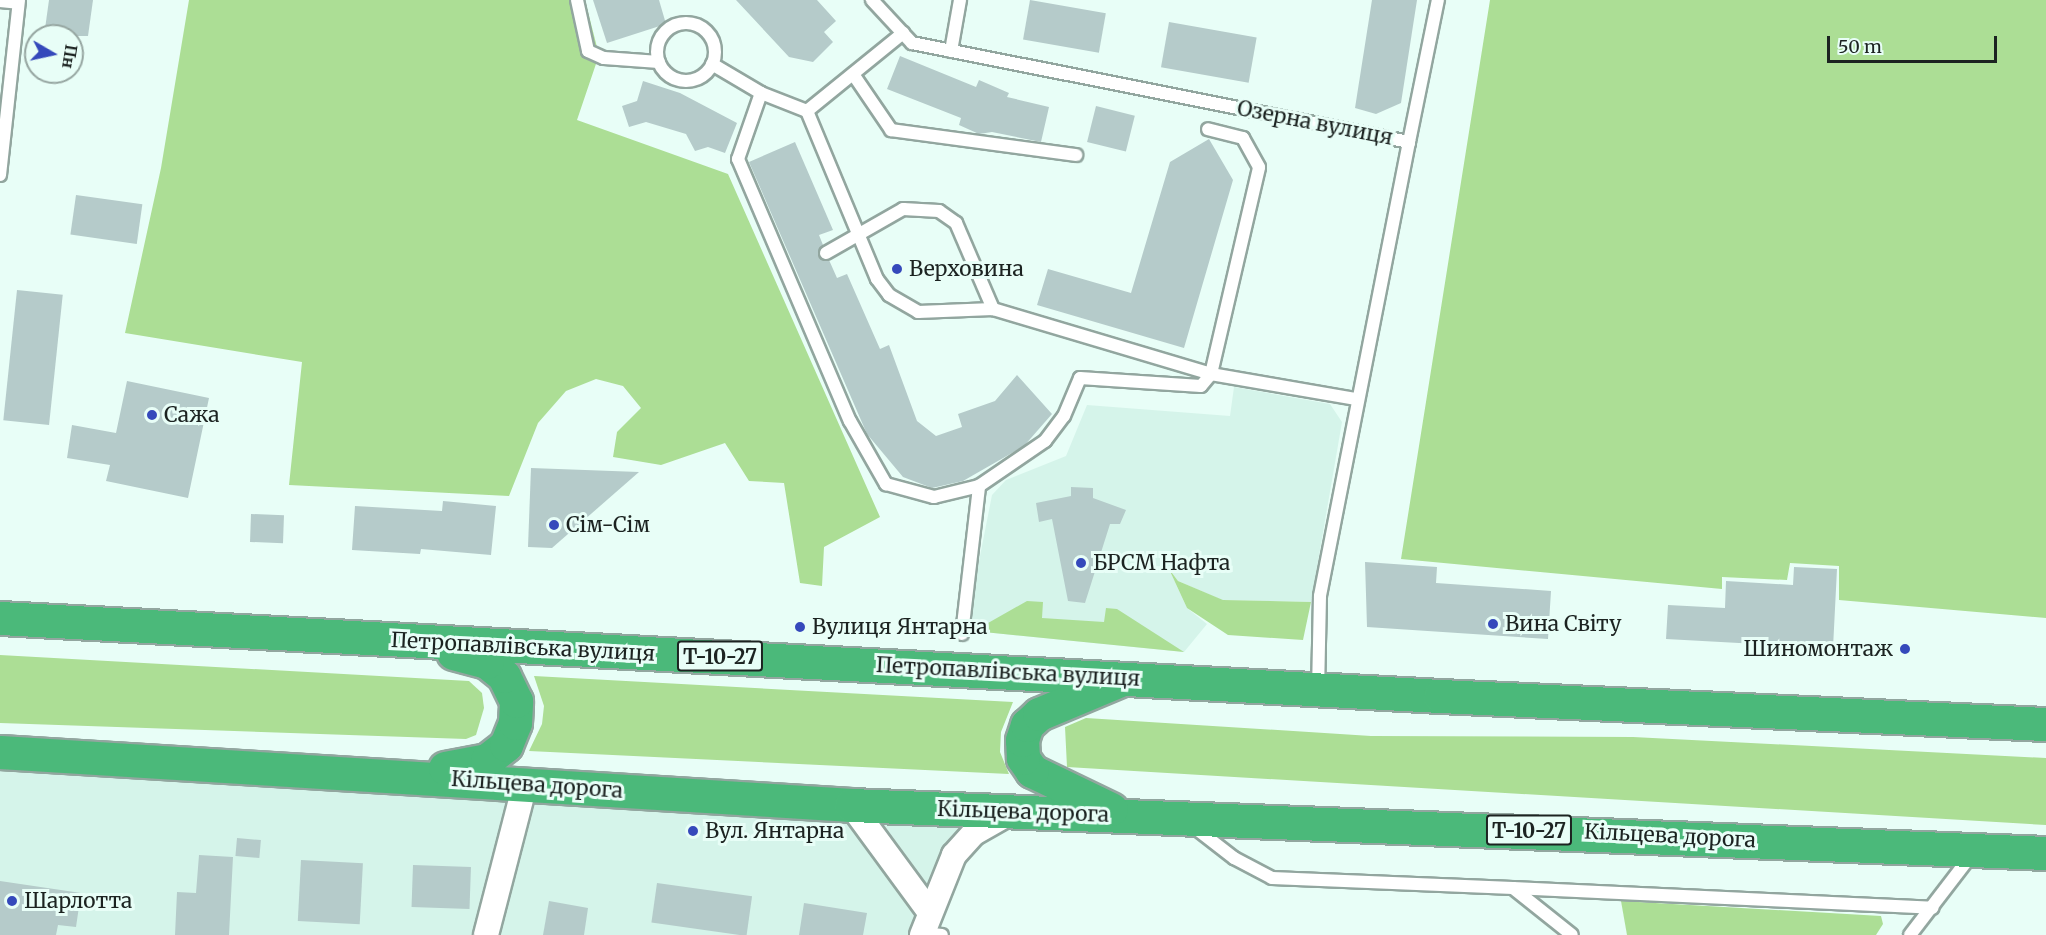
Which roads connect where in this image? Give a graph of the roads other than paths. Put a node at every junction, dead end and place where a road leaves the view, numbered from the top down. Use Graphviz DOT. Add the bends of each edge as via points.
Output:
graph roads {
  1 [pos="577,0"];
  2 [pos="872,0"];
  3 [pos="960,0"];
  4 [pos="1438,0"];
  5 [pos="0,1"];
  6 [pos="19,1"];
  7 [pos="903,33"];
  8 [pos="951,51"];
  9 [pos="659,62"];
  10 [pos="712,64"];
  11 [pos="853,74"];
  12 [pos="761,93"];
  13 [pos="807,111"];
  14 [pos="1208,129"];
  15 [pos="1409,142"];
  16 [pos="1076,155"];
  17 [pos="0,175"];
  18 [pos="857,235"];
  19 [pos="826,253"];
  20 [pos="993,309"];
  21 [pos="1211,374"];
  22 [pos="1355,399"];
  23 [pos="979,486"];
  24 [pos="0,618"];
  25 [pos="962,634"];
  26 [pos="408,642"];
  27 [pos="1125,678"];
  28 [pos="1318,688"];
  29 [pos="2046,724"];
  30 [pos="0,752"];
  31 [pos="405,776"];
  32 [pos="525,784"];
  33 [pos="851,805"];
  34 [pos="1011,812"];
  35 [pos="1123,815"];
  36 [pos="1181,817"];
  37 [pos="1976,849"];
  38 [pos="2046,853"];
  39 [pos="1513,888"];
  40 [pos="1933,908"];
  41 [pos="929,928"];
  42 [pos="486,935"];
  43 [pos="1572,935"];
  44 [pos="1910,935"];
  1 -- 9 [label="lane" via="588,51 604,58"];
  2 -- 7 [label="lane, Озерна вулиця"];
  3 -- 8 [label="lane"];
  4 -- 15 [label="lane"];
  5 -- 6 [label="lane"];
  6 -- 17 [label="lane"];
  7 -- 8 [label="lane, Озерна вулиця" via="912,43"];
  7 -- 11 [label="lane"];
  8 -- 15 [label="lane, Озерна вулиця"];
  9 -- 10 [label="lane" via="680,80 699,78"];
  9 -- 10 [label="lane" via="663,34 687,22 711,37"];
  10 -- 12 [label="lane"];
  11 -- 13 [label="lane"];
  11 -- 16 [label="lane" via="891,130"];
  12 -- 13 [label="lane"];
  12 -- 23 [label="lane" via="738,159 791,271 850,421 886,484 934,497"];
  13 -- 18 [label="lane"];
  14 -- 21 [label="lane" via="1243,138 1259,168"];
  15 -- 22 [label="lane, Озерна вулиця"];
  18 -- 19 [label="lane"];
  18 -- 20 [label="lane" via="889,295 918,312"];
  18 -- 20 [label="lane" via="903,208 939,211 956,223"];
  20 -- 21 [label="lane"];
  21 -- 22 [label="lane"];
  21 -- 23 [label="lane" via="1201,386 1080,378 1064,416 1045,441"];
  22 -- 28 [label="lane, Озерна вулиця" via="1320,596"];
  23 -- 25 [label="lane"];
  24 -- 26 [label="highway, Петропавлівська вулиця / Т-10-27"];
  26 -- 27 [label="highway, Петропавлівська вулиця / Т-10-27"];
  26 -- 31 [label="highway" via="487,662 504,676 516,701 506,745 487,760"];
  27 -- 28 [label="highway, Петропавлівська вулиця / Т-10-27"];
  27 -- 35 [label="highway" via="1040,714 1028,725 1022,740 1023,758 1032,771"];
  28 -- 29 [label="highway, Петропавлівська вулиця / Т-10-27"];
  30 -- 31 [label="highway, Кільцева дорога / Т-10-27"];
  31 -- 32 [label="highway, Кільцева дорога / Т-10-27"];
  32 -- 33 [label="highway, Кільцева дорога / Т-10-27"];
  32 -- 42 [label="street"];
  33 -- 34 [label="highway, Кільцева дорога / Т-10-27"];
  33 -- 41 [label="street"];
  34 -- 35 [label="highway, Кільцева дорога / Т-10-27"];
  34 -- 41 [label="street" via="974,833 954,855"];
  35 -- 36 [label="highway, Кільцева дорога / Т-10-27"];
  36 -- 37 [label="highway, Кільцева дорога / Т-10-27"];
  36 -- 39 [label="lane" via="1234,858 1272,878"];
  37 -- 38 [label="highway, Кільцева дорога / Т-10-27"];
  37 -- 40 [label="lane"];
  39 -- 40 [label="lane"];
  39 -- 43 [label="lane"];
  40 -- 44 [label="lane"];
}
